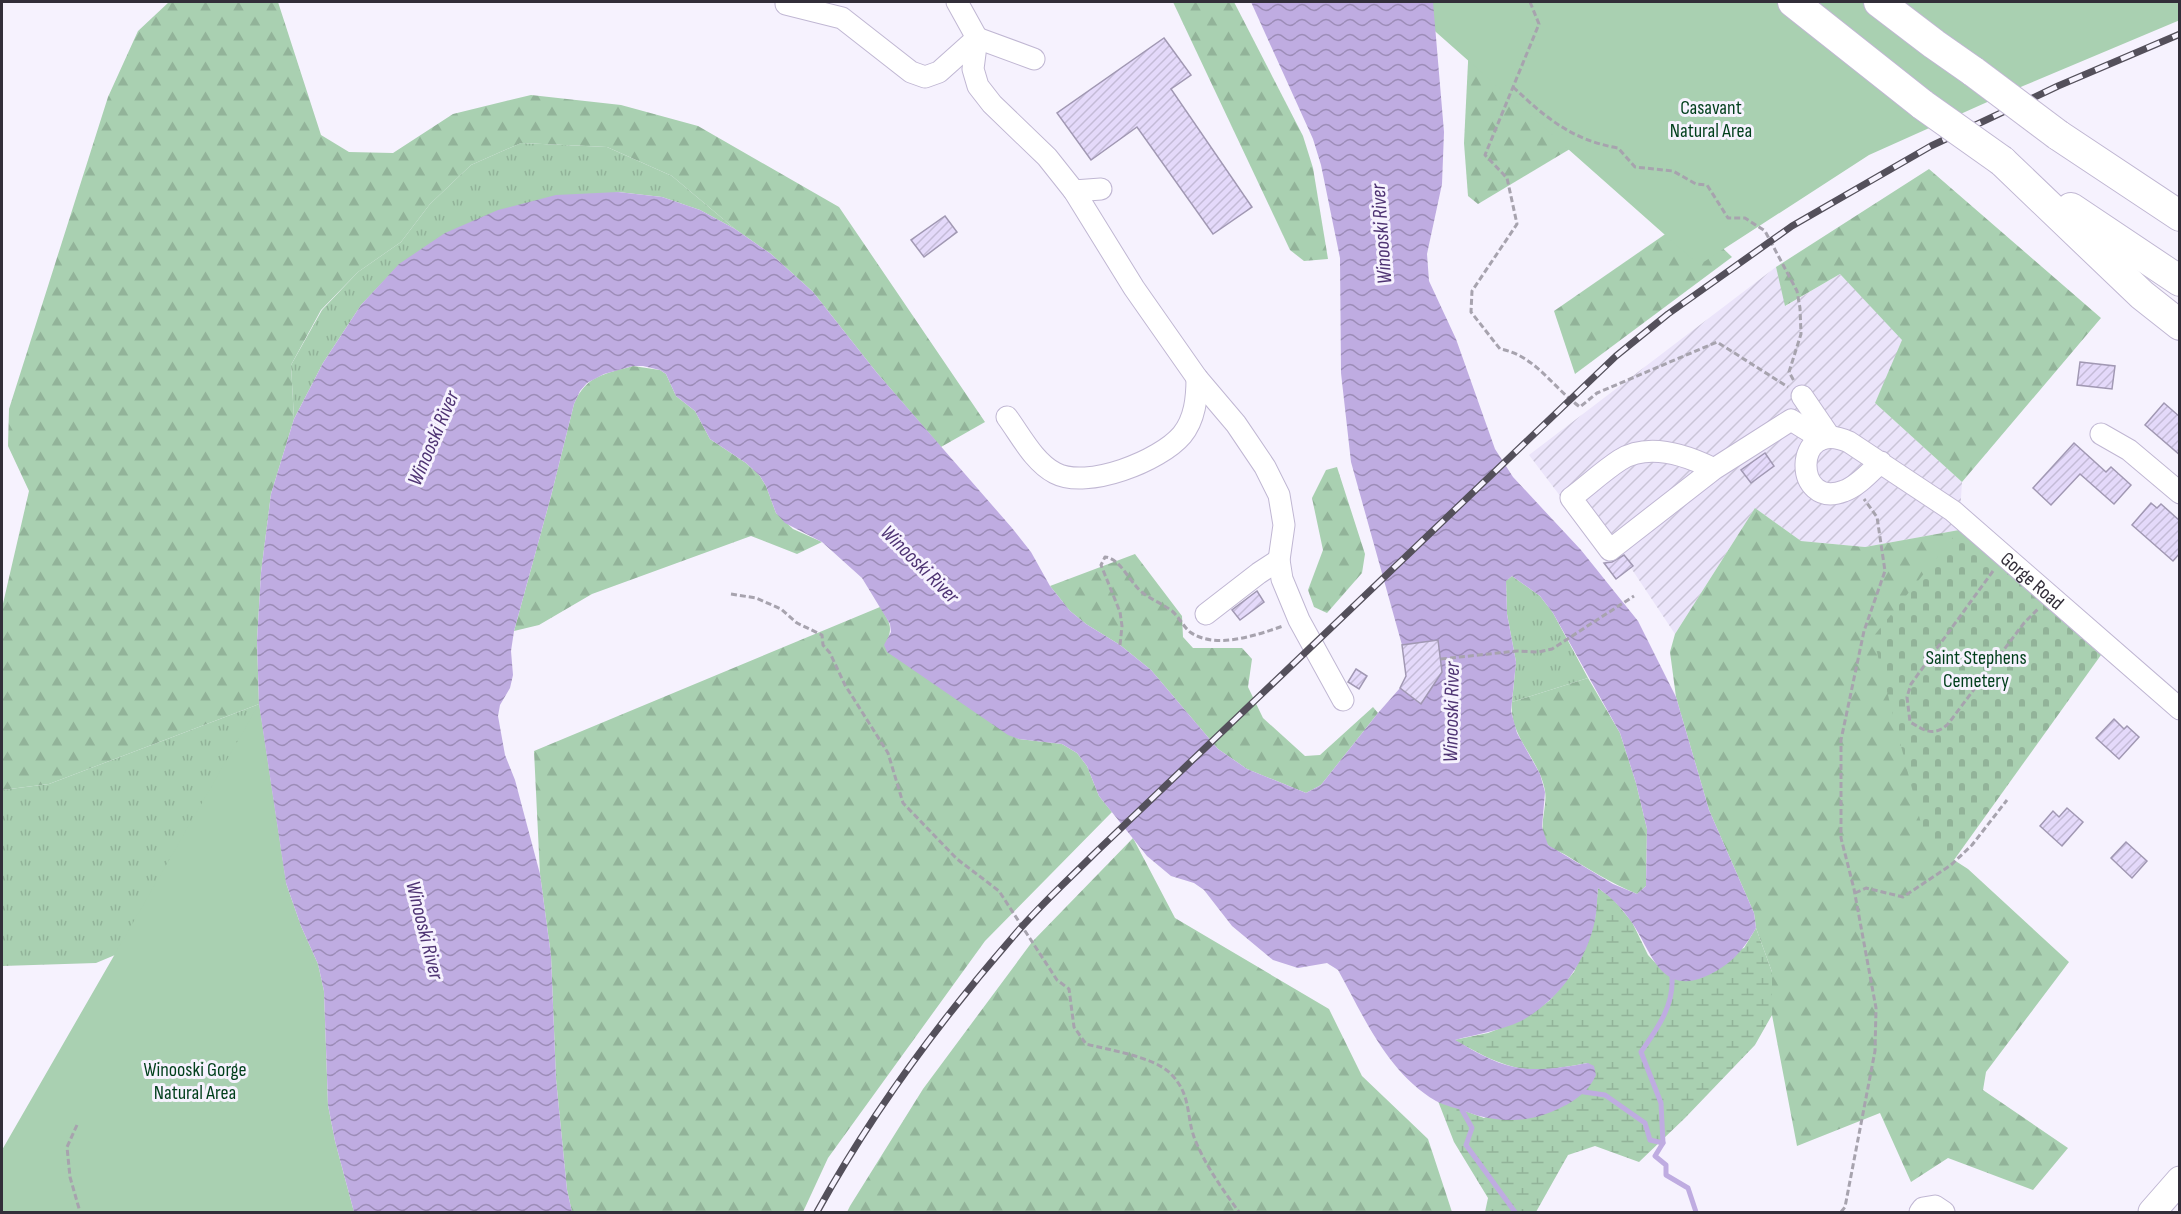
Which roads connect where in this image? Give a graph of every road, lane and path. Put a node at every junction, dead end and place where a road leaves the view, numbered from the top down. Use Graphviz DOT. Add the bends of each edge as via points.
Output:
graph roads {
  1 [pos="957,2"];
  2 [pos="1530,2"];
  3 [pos="1794,2"];
  4 [pos="1879,2"];
  5 [pos="786,4"];
  6 [pos="977,38"];
  7 [pos="1034,59"];
  8 [pos="1513,87"];
  9 [pos="2002,161"];
  10 [pos="2117,176"];
  11 [pos="1101,189"];
  12 [pos="1074,191"];
  13 [pos="2180,205"];
  14 [pos="2180,216"];
  15 [pos="2180,281"];
  16 [pos="2180,325"];
  17 [pos="1197,378"];
  18 [pos="1802,396"];
  19 [pos="1008,417"];
  20 [pos="2101,434"];
  21 [pos="1826,438"];
  22 [pos="1881,462"];
  23 [pos="1714,469"];
  24 [pos="1854,486"];
  25 [pos="2180,493"];
  26 [pos="1279,560"];
  27 [pos="2015,564"];
  28 [pos="731,594"];
  29 [pos="1634,596"];
  30 [pos="2063,606"];
  31 [pos="1206,614"];
  32 [pos="1299,620"];
  33 [pos="1120,645"];
  34 [pos="1441,658"];
  35 [pos="1343,700"];
  36 [pos="2172,702"];
  37 [pos="2007,801"];
  38 [pos="1855,893"];
  39 [pos="77,1125"];
  40 [pos="2180,1180"];
  41 [pos="80,1212"];
  42 [pos="1239,1212"];
  43 [pos="1841,1212"];
  44 [pos="1920,1212"];
  45 [pos="1944,1212"];
  46 [pos="2152,1212"];
  1 -- 6 [label="street"];
  2 -- 8 [label="path" via="1539,24"];
  3 -- 9 [label="highway, bridge" via="1923,105"];
  4 -- 10 [label="highway, bridge"];
  5 -- 6 [label="street" via="842,18 911,72 925,77 939,72"];
  6 -- 7 [label="street"];
  6 -- 12 [label="street" via="973,69 978,86"];
  8 -- 18 [label="path" via="1551,121 1597,144 1618,148 1635,167 1672,171 1696,184 1707,185 1728,218 1745,218 1765,231 1797,291 1801,334 1789,372"];
  8 -- 18 [label="path" via="1485,155 1507,178 1517,224 1472,291 1471,312 1500,349 1532,362 1580,407 1597,393 1716,342"];
  9 -- 15 [label="highway"];
  9 -- 16 [label="highway" via="2142,295"];
  10 -- 13 [label="highway"];
  10 -- 14 [label="highway"];
  11 -- 12 [label="street"];
  12 -- 17 [label="street" via="1134,288"];
  17 -- 19 [label="street" via="1193,415 1182,435 1159,454 1110,475 1069,479 1054,473 1038,461"];
  17 -- 26 [label="street" via="1236,424 1279,495 1284,525"];
  18 -- 21 [label="street"];
  20 -- 25 [label="street" via="2129,450"];
  21 -- 22 [label="street, Gorge Road" via="1840,438"];
  21 -- 23 [label="street, Gorge Road" via="1791,420"];
  21 -- 24 [label="street" via="1814,444 1805,459 1812,484 1836,494"];
  22 -- 24 [label="street"];
  22 -- 27 [label="street, Gorge Road" via="1953,511"];
  23 -- 23 [label="street" via="1610,549 1571,498 1621,459 1645,451 1674,453"];
  24 -- 38 [label="path" via="1877,516 1885,571 1864,631 1841,741 1841,838"];
  26 -- 31 [label="street"];
  26 -- 32 [label="street" via="1281,579"];
  27 -- 30 [label="street, Gorge Road"];
  27 -- 30 [label="path" via="2001,565 1990,573 1919,671 1907,697 1910,722 1931,732 1940,731 1955,717 2024,622 2048,605"];
  28 -- 42 [label="path" via="756,598 781,609 797,623 822,635 823,645 845,685 888,753 903,803 957,859 999,891 1057,980 1069,989 1074,1027 1086,1044 1145,1059 1170,1073 1186,1095 1194,1139 1207,1166"];
  29 -- 34 [label="path" via="1552,649"];
  30 -- 36 [label="street, Gorge Road"];
  32 -- 33 [label="path" via="1225,640 1200,637 1174,613 1140,591 1118,564 1105,557 1101,564 1121,619"];
  32 -- 35 [label="street"];
  37 -- 38 [label="path" via="1951,865 1903,897 1866,888"];
  38 -- 43 [label="path" via="1876,1008 1875,1051"];
  39 -- 41 [label="path" via="67,1147"];
  40 -- 46 [label="main road"];
  44 -- 45 [label="street" via="1935,1206"];
}
